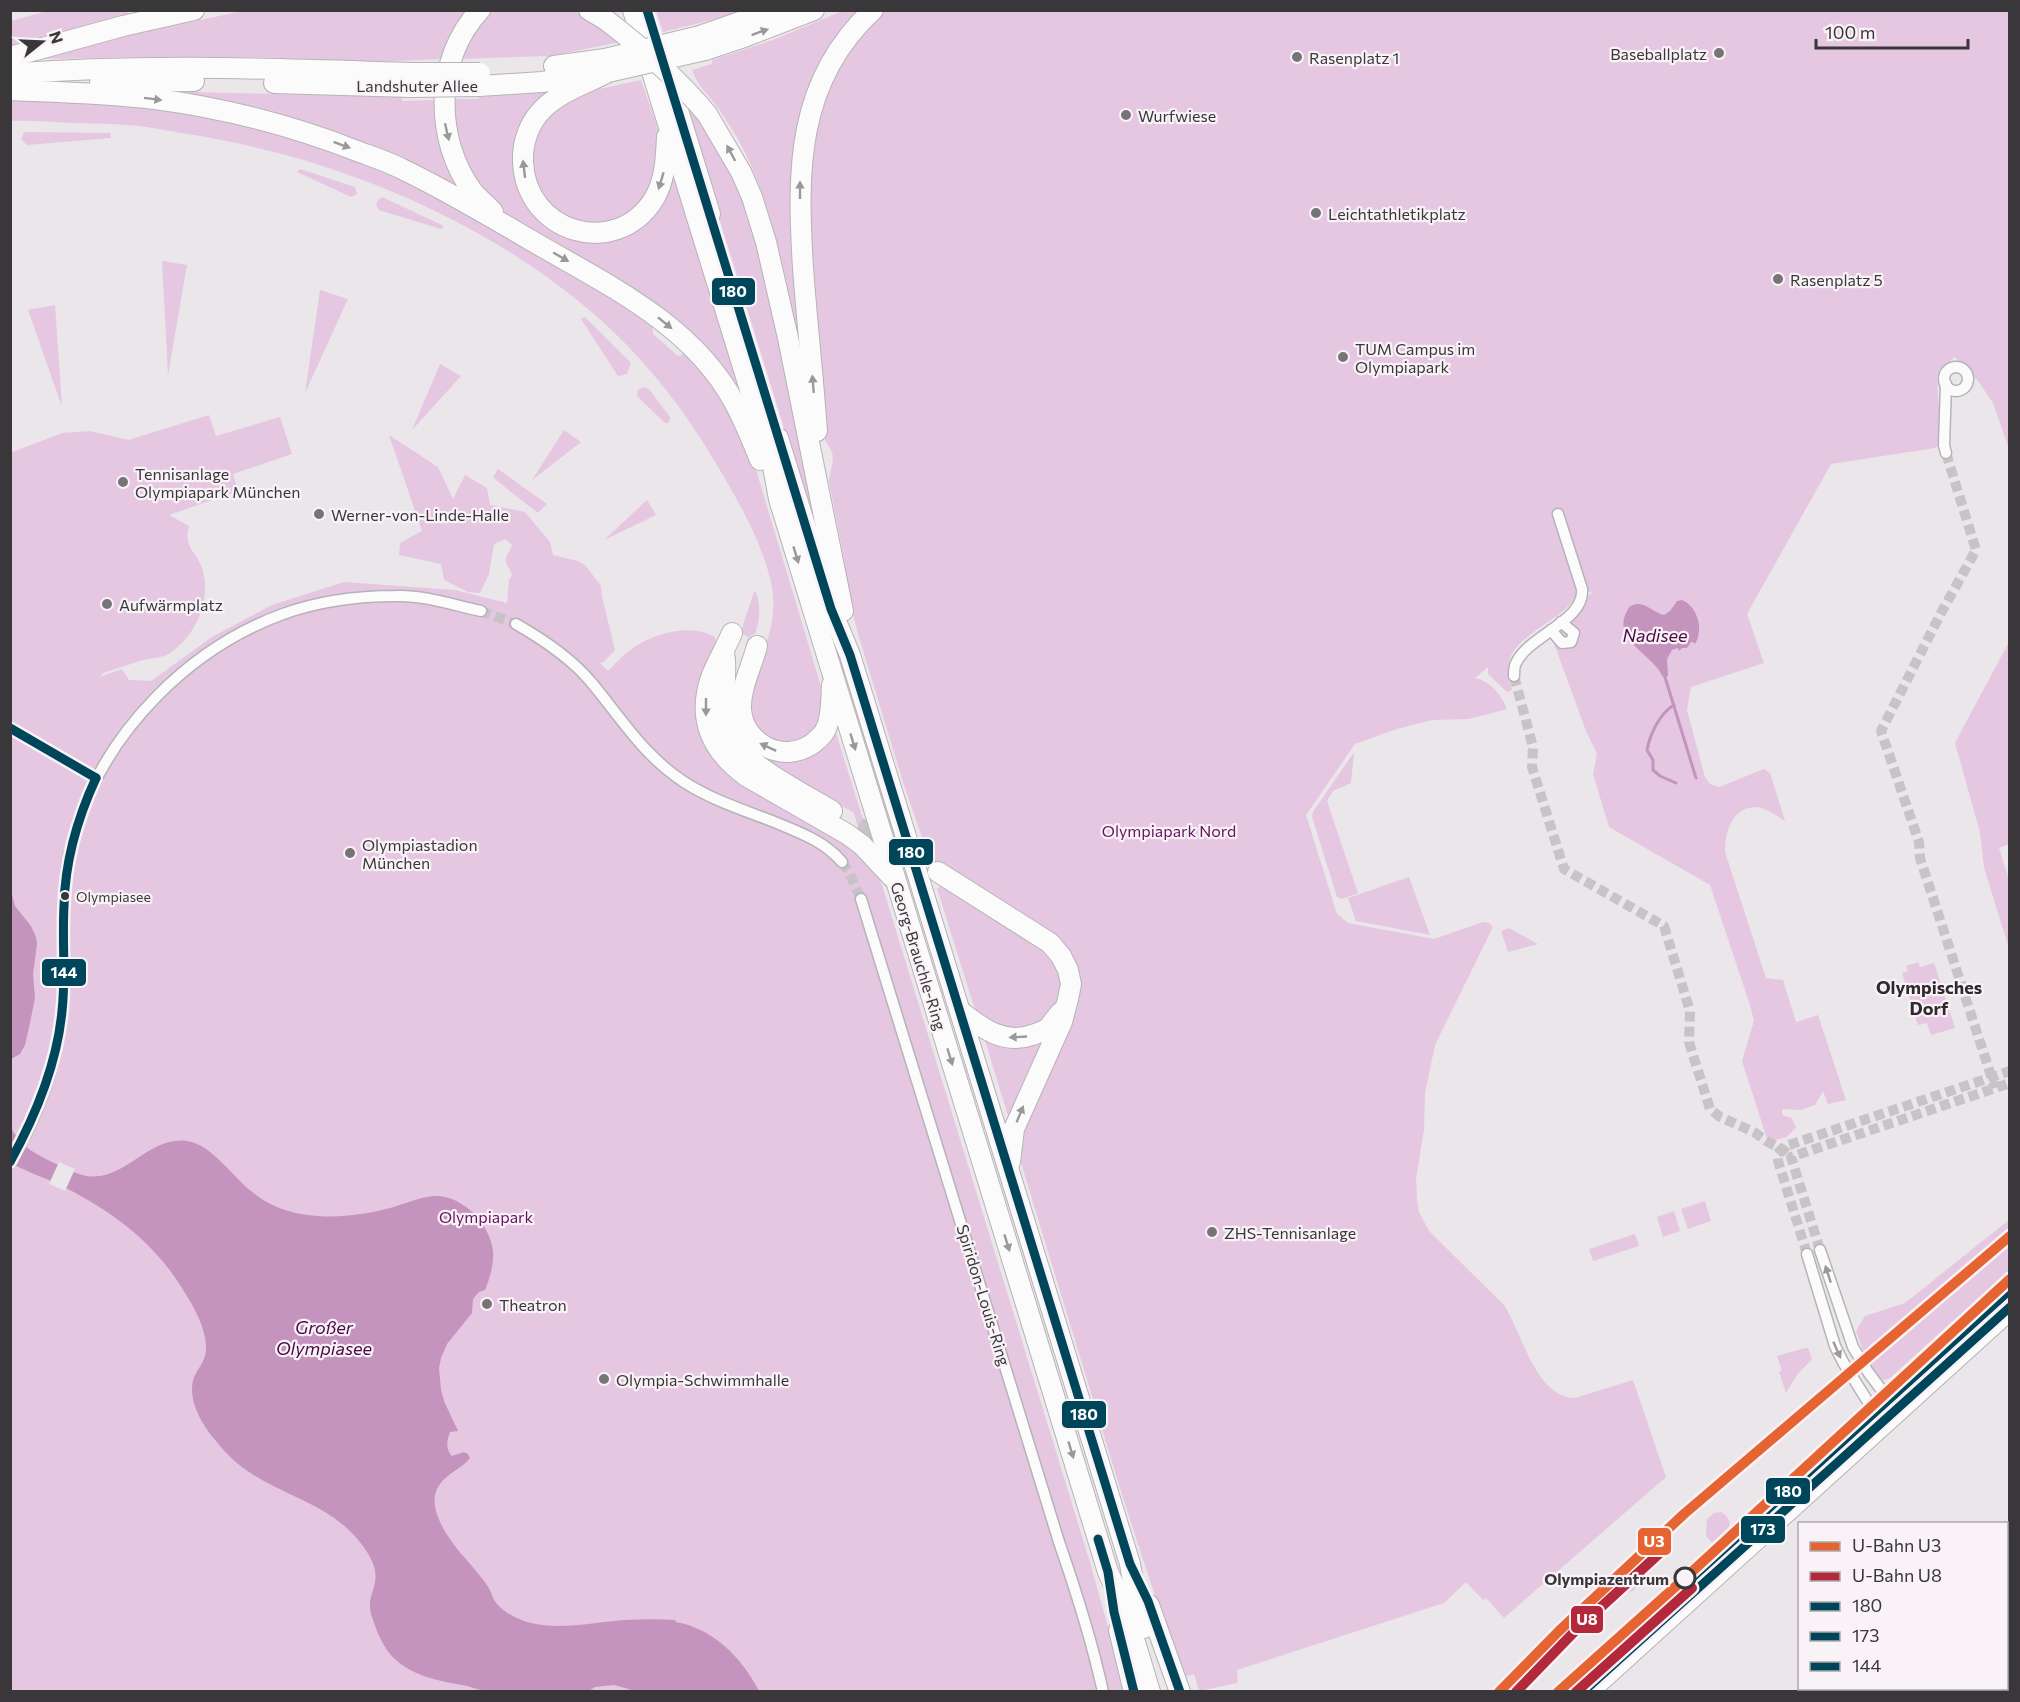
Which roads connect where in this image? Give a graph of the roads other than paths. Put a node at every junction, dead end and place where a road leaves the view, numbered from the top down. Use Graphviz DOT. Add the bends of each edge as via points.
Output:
graph roads {
  1 [pos="162,10"];
  2 [pos="194,10"];
  3 [pos="480,10"];
  4 [pos="589,10"];
  5 [pos="633,10"];
  6 [pos="647,10"];
  7 [pos="774,10"];
  8 [pos="814,10"];
  9 [pos="873,10"];
  10 [pos="123,26"];
  11 [pos="702,43"];
  12 [pos="10,57"];
  13 [pos="607,65"];
  14 [pos="10,74"];
  15 [pos="412,80"];
  16 [pos="10,88"];
  17 [pos="668,124"];
  18 [pos="510,228"];
  19 [pos="1946,384"];
  20 [pos="1946,453"];
  21 [pos="813,463"];
  22 [pos="778,499"];
  23 [pos="1557,514"];
  24 [pos="481,611"];
  25 [pos="1562,622"];
  26 [pos="516,624"];
  27 [pos="1551,630"];
  28 [pos="732,633"];
  29 [pos="724,651"];
  30 [pos="850,655"];
  31 [pos="833,676"];
  32 [pos="1514,676"];
  33 [pos="725,698"];
  34 [pos="10,728"];
  35 [pos="96,778"];
  36 [pos="78,822"];
  37 [pos="858,827"];
  38 [pos="69,854"];
  39 [pos="842,862"];
  40 [pos="938,872"];
  41 [pos="896,881"];
  42 [pos="861,899"];
  43 [pos="1065,1008"];
  44 [pos="960,1011"];
  45 [pos="10,1163"];
  46 [pos="1009,1172"];
  47 [pos="1820,1250"];
  48 [pos="1807,1254"];
  49 [pos="2010,1290"];
  50 [pos="2010,1313"];
  51 [pos="1828,1325"];
  52 [pos="1847,1330"];
  53 [pos="1880,1407"];
  54 [pos="1892,1420"];
  55 [pos="1130,1564"];
  56 [pos="1108,1572"];
  57 [pos="1103,1692"];
  58 [pos="1134,1692"];
  59 [pos="1150,1692"];
  60 [pos="1164,1692"];
  61 [pos="1180,1692"];
  62 [pos="1565,1692"];
  63 [pos="1592,1692"];
  1 -- 10 [label="highway"];
  2 -- 10 [label="highway"];
  3 -- 18 [label="highway, one-way" via="461,36 452,58 444,100 445,123 460,170 474,193"];
  21 -- 4 [label="highway, one-way, bridge" via="766,242 752,197 726,144 684,86 655,58"];
  5 -- 17 [label="highway, Georg-Brauchle-Ring"];
  6 -- 30 [label="highway, Georg-Brauchle-Ring" via="827,598"];
  7 -- 11 [label="highway, Landshuter Allee"];
  11 -- 8 [label="highway, Landshuter Allee, one-way"];
  21 -- 9 [label="highway, one-way" via="817,439 800,221 804,138 814,99 827,70"];
  10 -- 12 [label="highway"];
  11 -- 13 [label="highway, Landshuter Allee, bridge"];
  13 -- 15 [label="highway, Landshuter Allee, bridge" via="542,82"];
  17 -- 13 [label="highway, one-way" via="661,184 644,212 632,221 617,228 584,232 561,226 540,210 526,183 522,154 529,129 553,100"];
  14 -- 15 [label="highway, Landshuter Allee" via="197,67"];
  15 -- 16 [label="highway, Landshuter Allee" via="208,80"];
  16 -- 18 [label="highway, one-way" via="158,100 294,129 402,169"];
  17 -- 22 [label="highway, Georg-Brauchle-Ring" via="772,460"];
  18 -- 22 [label="highway, one-way" via="617,290 682,338 734,400"];
  19 -- 20 [label="street"];
  21 -- 30 [label="highway"];
  22 -- 31 [label="highway, Georg-Brauchle-Ring, one-way"];
  23 -- 25 [label="street" via="1583,597"];
  24 -- 35 [label="street" via="398,596 327,602 268,620 200,659 152,700"];
  25 -- 27 [label="street"];
  25 -- 27 [label="street" via="1574,633 1571,642 1559,641"];
  26 -- 39 [label="street" via="562,653 591,681 639,744 686,783 801,832"];
  27 -- 32 [label="street" via="1531,644 1515,663"];
  28 -- 29 [label="highway"];
  29 -- 33 [label="highway"];
  29 -- 41 [label="highway, one-way" via="708,689 705,713 711,735 724,758 746,777 847,834"];
  30 -- 44 [label="highway, Georg-Brauchle-Ring"];
  31 -- 33 [label="highway, one-way" via="828,726 819,739 795,751 761,745 747,729 741,711 742,693 757,646"];
  31 -- 41 [label="highway, Georg-Brauchle-Ring, one-way"];
  33 -- 37 [label="highway" via="725,727 746,757"];
  34 -- 35 [label="street"];
  35 -- 36 [label="street"];
  38 -- 45 [label="street" via="63,897 64,990 60,1024 47,1082 29,1130"];
  40 -- 43 [label="highway" via="1050,943 1068,969 1071,984"];
  41 -- 56 [label="highway, Georg-Brauchle-Ring, one-way"];
  42 -- 57 [label="street, Spiridon-Louis-Ring" via="1094,1650"];
  43 -- 44 [label="highway, one-way" via="1048,1027 1026,1038 1013,1039 985,1030"];
  46 -- 43 [label="highway, one-way" via="1014,1129"];
  44 -- 46 [label="highway, Georg-Brauchle-Ring"];
  46 -- 55 [label="highway, Georg-Brauchle-Ring"];
  52 -- 47 [label="street, one-way"];
  48 -- 51 [label="street"];
  49 -- 53 [label="main road"];
  50 -- 54 [label="main road"];
  51 -- 52 [label="street"];
  51 -- 53 [label="street, one-way" via="1843,1362"];
  52 -- 53 [label="street" via="1859,1358 1883,1392"];
  53 -- 54 [label="street"];
  53 -- 62 [label="main road"];
  54 -- 63 [label="main road"];
  55 -- 60 [label="highway, Georg-Brauchle-Ring" via="1137,1605"];
  55 -- 61 [label="highway" via="1148,1601"];
  56 -- 58 [label="highway"];
  56 -- 59 [label="highway, Georg-Brauchle-Ring" via="1125,1609"];
}
